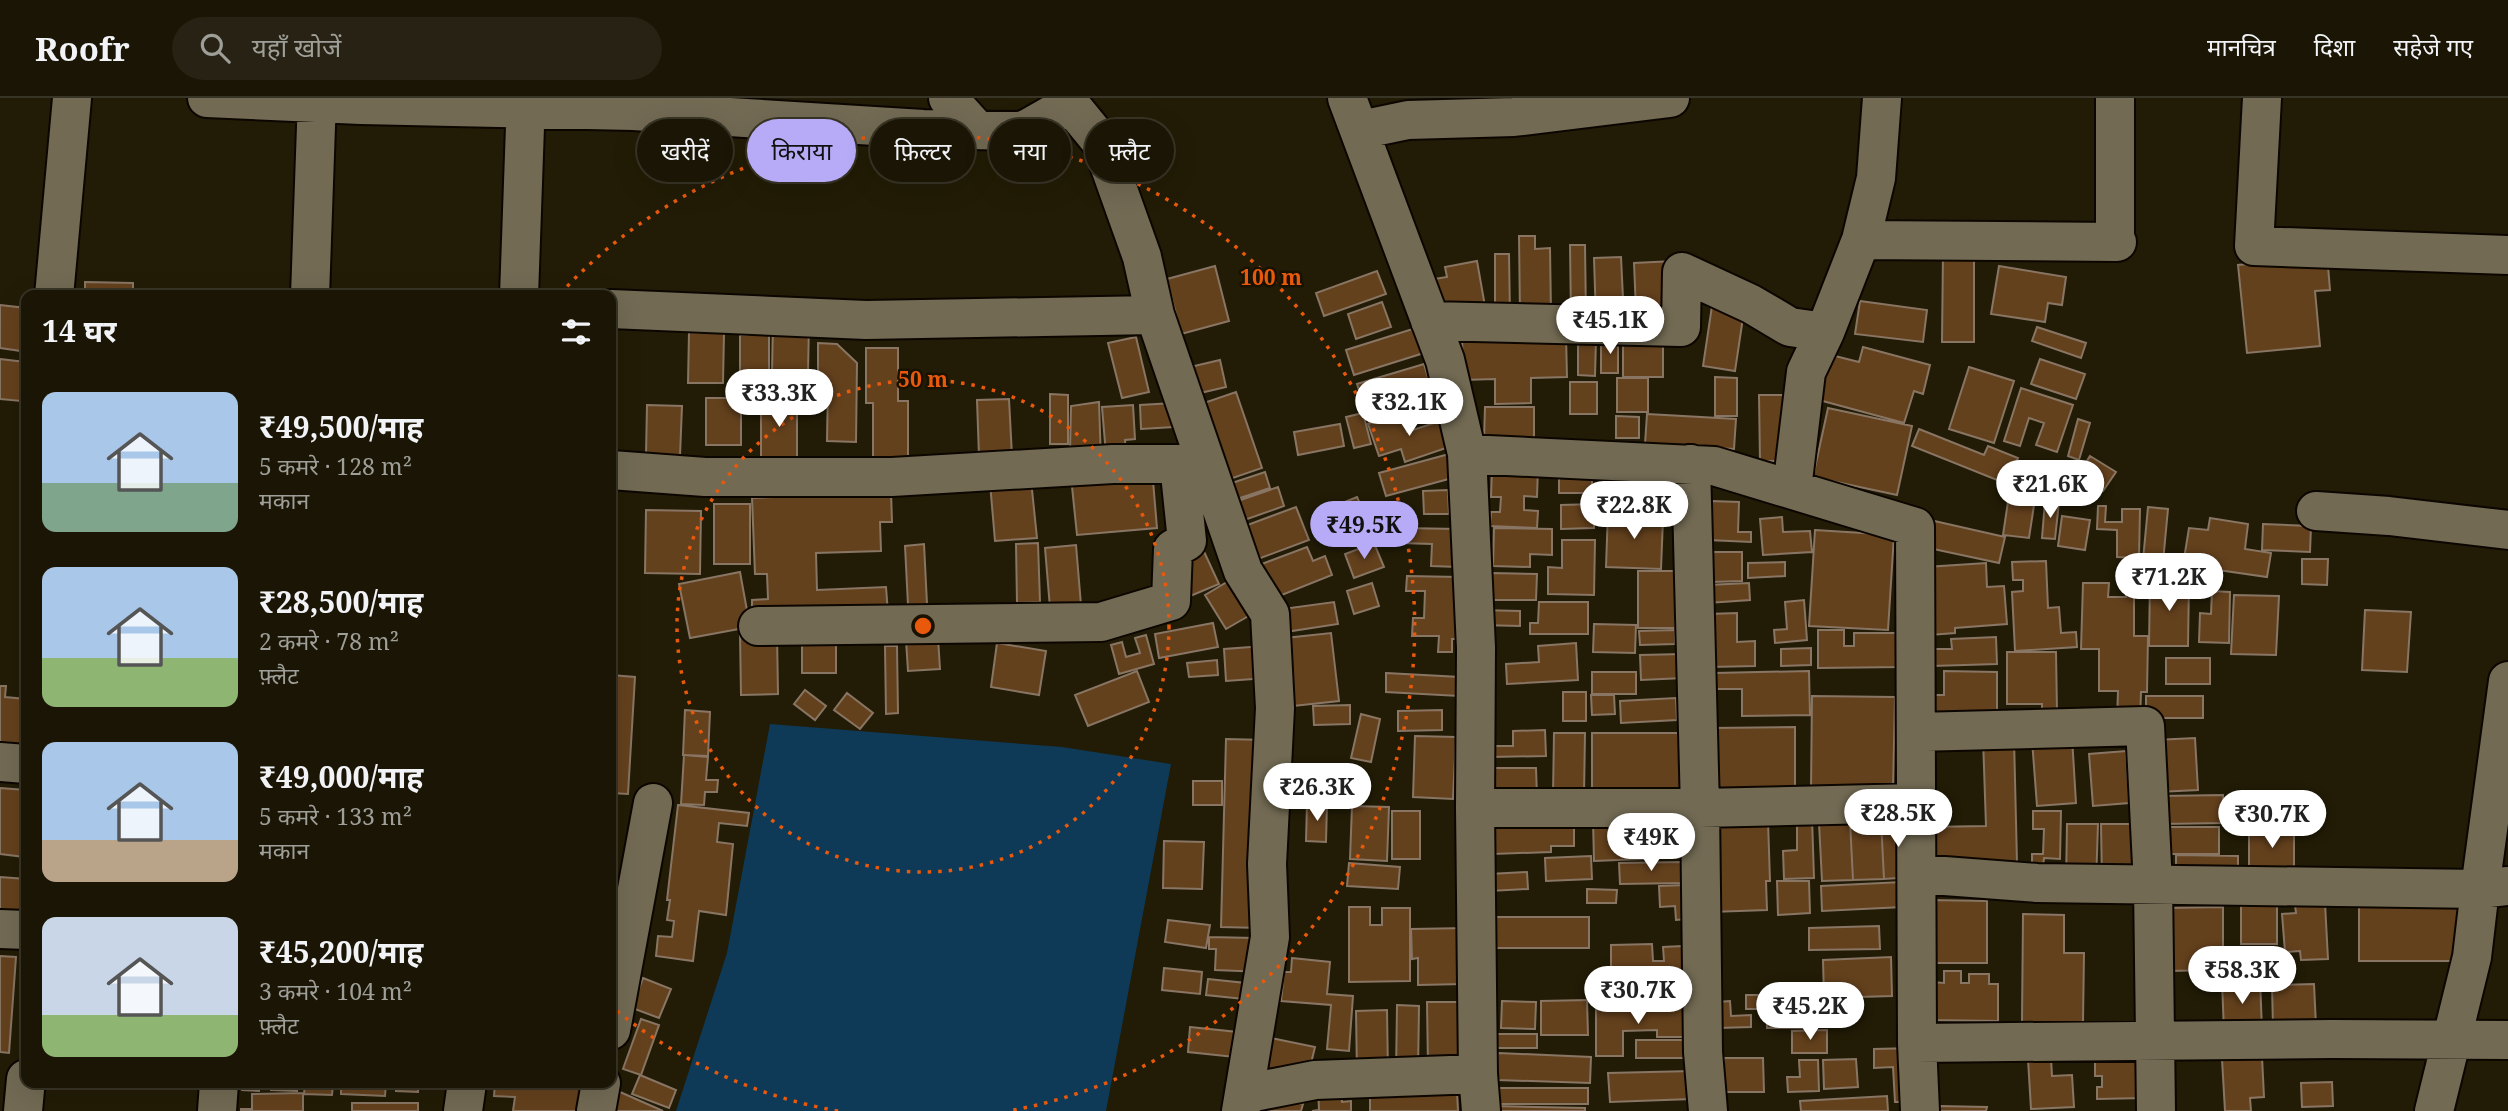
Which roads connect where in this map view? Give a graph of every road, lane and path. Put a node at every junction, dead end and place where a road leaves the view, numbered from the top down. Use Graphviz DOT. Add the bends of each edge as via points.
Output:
graph roads {
  1 [pos="72,98"];
  2 [pos="207,98"];
  3 [pos="948,98"];
  4 [pos="1670,98"];
  5 [pos="1882,98"];
  6 [pos="2115,98"];
  7 [pos="2262,98"];
  8 [pos="317,101"];
  9 [pos="1067,101"];
  10 [pos="526,103"];
  11 [pos="729,108"];
  12 [pos="1354,114"];
  13 [pos="977,130"];
  14 [pos="1861,240"];
  15 [pos="2508,255"];
  16 [pos="55,290"];
  17 [pos="310,290"];
  18 [pos="519,290"];
  19 [pos="616,309"];
  20 [pos="1155,315"];
  21 [pos="1430,321"];
  22 [pos="1825,332"];
  23 [pos="1467,454"];
  24 [pos="1192,464"];
  25 [pos="1691,464"];
  26 [pos="616,470"];
  27 [pos="1792,489"];
  28 [pos="2316,511"];
  29 [pos="2508,530"];
  30 [pos="758,625"];
  31 [pos="2508,681"];
  32 [pos="1916,732"];
  33 [pos="0,762"];
  34 [pos="21,764"];
  35 [pos="653,803"];
  36 [pos="1918,803"];
  37 [pos="1475,808"];
  38 [pos="1700,808"];
  39 [pos="1918,874"];
  40 [pos="2153,885"];
  41 [pos="2494,887"];
  42 [pos="0,929"];
  43 [pos="21,930"];
  44 [pos="616,1003"];
  45 [pos="2453,1040"];
  46 [pos="2508,1040"];
  47 [pos="2155,1042"];
  48 [pos="1917,1044"];
  49 [pos="25,1088"];
  50 [pos="219,1088"];
  51 [pos="466,1088"];
  52 [pos="600,1088"];
  53 [pos="1479,1093"];
  54 [pos="1243,1103"];
  55 [pos="23,1111"];
  56 [pos="217,1111"];
  57 [pos="463,1111"];
  58 [pos="596,1111"];
  59 [pos="1708,1111"];
  60 [pos="1920,1111"];
  61 [pos="2155,1111"];
  62 [pos="2434,1111"];
  1 -- 16 [label="street"];
  2 -- 8 [label="street"];
  3 -- 13 [label="street"];
  4 -- 12 [label="street" via="1514,117 1408,121"];
  5 -- 14 [label="street" via="1876,178"];
  6 -- 14 [label="street" via="2117,242"];
  7 -- 15 [label="street" via="2255,246"];
  8 -- 10 [label="street"];
  8 -- 17 [label="street"];
  9 -- 13 [label="street" via="1023,131"];
  9 -- 20 [label="street" via="1101,142 1142,257"];
  10 -- 11 [label="street" via="633,111"];
  10 -- 18 [label="street"];
  11 -- 13 [label="street"];
  12 -- 21 [label="street"];
  14 -- 22 [label="street"];
  19 -- 20 [label="street" via="866,320"];
  20 -- 24 [label="street"];
  21 -- 22 [label="street" via="1681,327 1682,272 1790,327"];
  21 -- 23 [label="street" via="1445,360"];
  22 -- 27 [label="street" via="1806,372"];
  23 -- 25 [label="street"];
  23 -- 37 [label="street" via="1476,648"];
  24 -- 26 [label="street" via="892,477 705,477"];
  24 -- 30 [label="street" via="1187,541 1173,549 1171,601 1101,622"];
  24 -- 54 [label="street" via="1243,570 1270,614 1275,708 1267,864 1270,937"];
  25 -- 27 [label="street" via="1714,466"];
  25 -- 38 [label="street"];
  27 -- 32 [label="street" via="1915,527"];
  28 -- 29 [label="street"];
  31 -- 41 [label="street"];
  32 -- 36 [label="street"];
  32 -- 40 [label="street" via="2145,726"];
  33 -- 34 [label="street"];
  35 -- 44 [label="street"];
  36 -- 38 [label="street"];
  36 -- 39 [label="street"];
  37 -- 38 [label="street"];
  37 -- 53 [label="street"];
  38 -- 59 [label="street"];
  39 -- 40 [label="street"];
  39 -- 48 [label="street"];
  40 -- 41 [label="street"];
  40 -- 47 [label="street"];
  41 -- 45 [label="street"];
  42 -- 43 [label="street"];
  45 -- 46 [label="street"];
  45 -- 47 [label="street"];
  45 -- 62 [label="street"];
  47 -- 48 [label="street"];
  47 -- 61 [label="street"];
  48 -- 60 [label="street"];
  49 -- 55 [label="street"];
  50 -- 56 [label="street"];
  51 -- 57 [label="street"];
  52 -- 58 [label="street"];
  53 -- 54 [label="street" via="1315,1080"];
}
